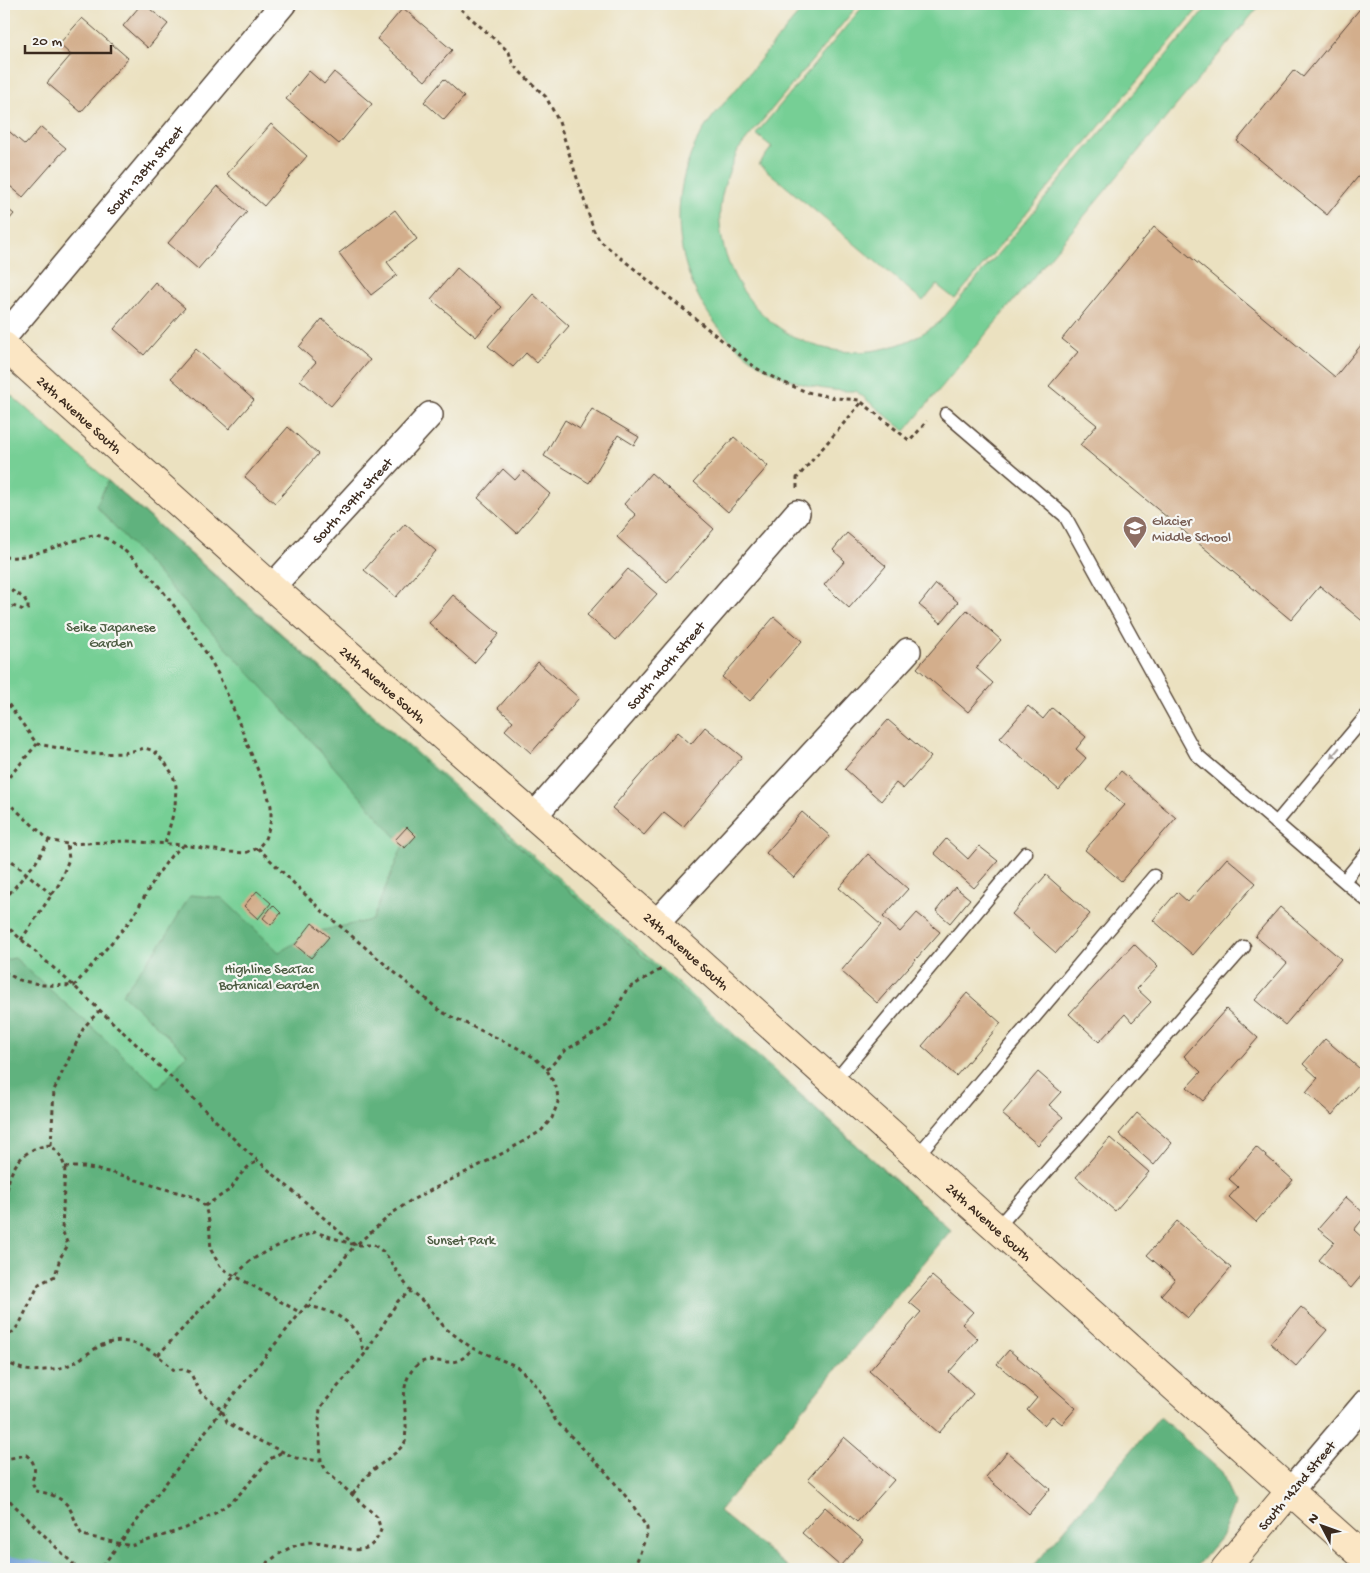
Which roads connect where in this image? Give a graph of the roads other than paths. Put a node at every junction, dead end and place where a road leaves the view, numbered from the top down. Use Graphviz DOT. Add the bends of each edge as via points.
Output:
graph roads {
  1 [pos="284,4"];
  2 [pos="4,337"];
  3 [pos="4,346"];
  4 [pos="946,414"];
  5 [pos="430,416"];
  6 [pos="796,513"];
  7 [pos="272,587"];
  8 [pos="908,651"];
  9 [pos="1366,716"];
  10 [pos="534,816"];
  11 [pos="1276,823"];
  12 [pos="1026,852"];
  13 [pos="1366,854"];
  14 [pos="1154,876"];
  15 [pos="1344,881"];
  16 [pos="1366,900"];
  17 [pos="656,923"];
  18 [pos="1244,947"];
  19 [pos="834,1082"];
  20 [pos="917,1156"];
  21 [pos="997,1228"];
  22 [pos="1366,1402"];
  23 [pos="1291,1490"];
  24 [pos="1366,1559"];
  25 [pos="1225,1569"];
  1 -- 2 [label="street, South 138th Street"];
  3 -- 7 [label="street, 24th Avenue South"];
  4 -- 11 [label="lane" via="1065,516 1196,754"];
  5 -- 7 [label="street, South 139th Street"];
  6 -- 10 [label="street, South 140th Street"];
  7 -- 10 [label="street, 24th Avenue South"];
  8 -- 17 [label="street"];
  9 -- 11 [label="lane, one-way"];
  10 -- 17 [label="street, 24th Avenue South"];
  11 -- 15 [label="lane"];
  12 -- 19 [label="lane"];
  13 -- 15 [label="lane"];
  14 -- 20 [label="lane"];
  15 -- 16 [label="lane"];
  17 -- 19 [label="street, 24th Avenue South"];
  18 -- 21 [label="lane"];
  19 -- 20 [label="street, 24th Avenue South"];
  20 -- 21 [label="street, 24th Avenue South"];
  21 -- 23 [label="street, 24th Avenue South"];
  22 -- 23 [label="street, South 142nd Street"];
  23 -- 24 [label="street, 24th Avenue South"];
  23 -- 25 [label="street, South 142nd Street"];
}
